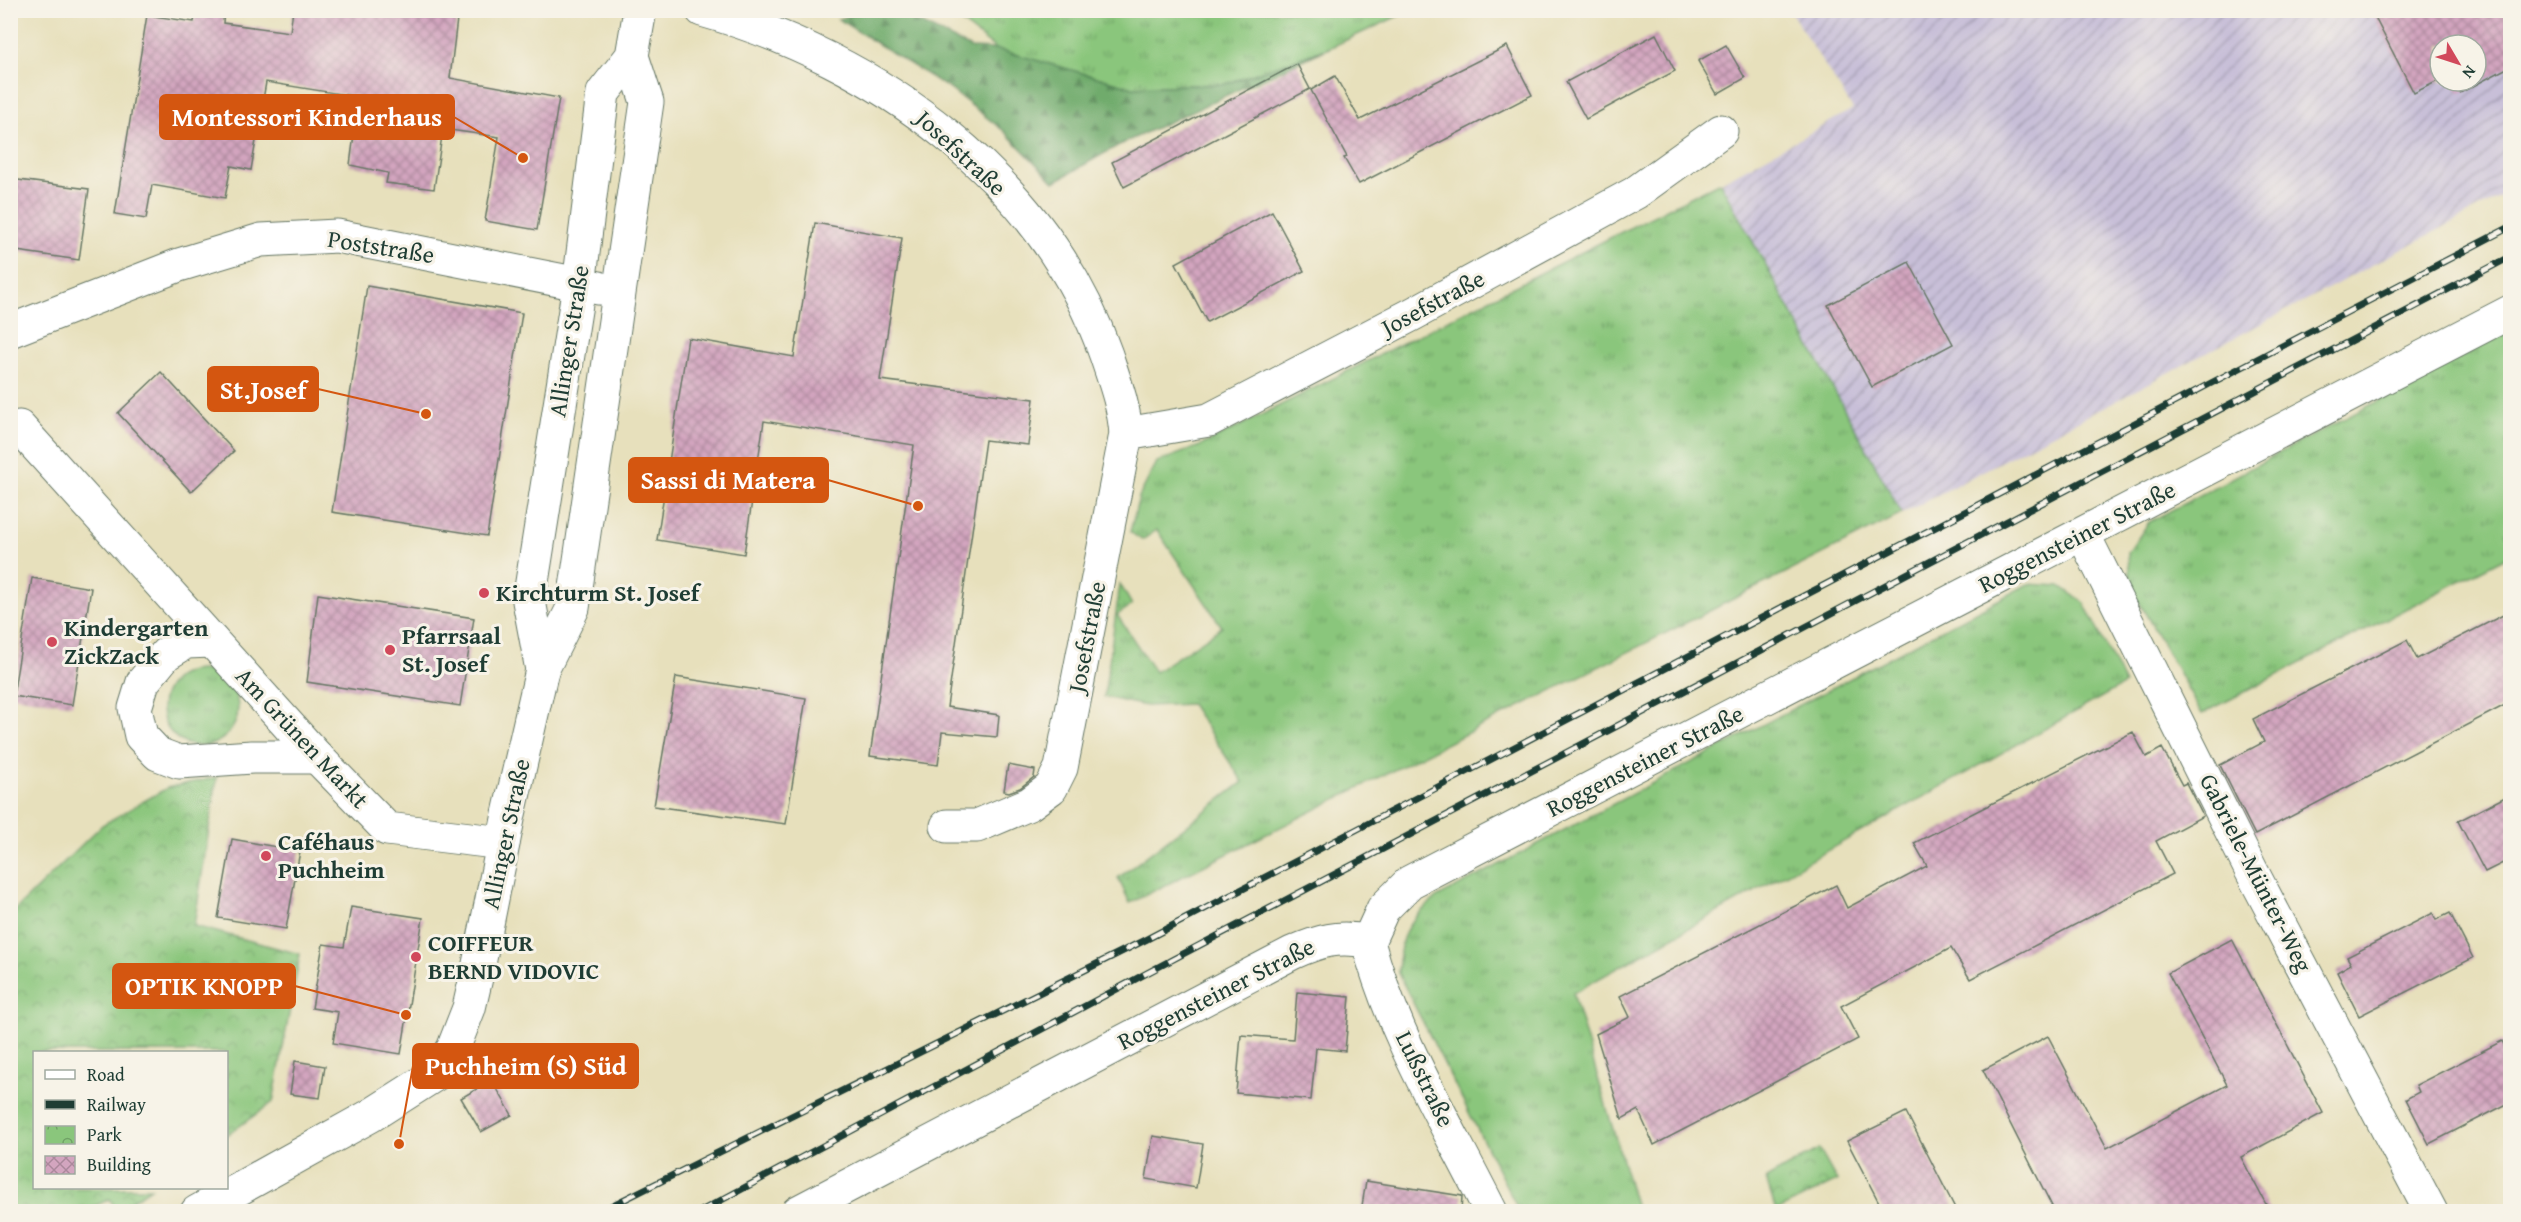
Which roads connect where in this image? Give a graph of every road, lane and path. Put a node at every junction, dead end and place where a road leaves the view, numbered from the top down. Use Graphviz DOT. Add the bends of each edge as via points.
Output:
graph roads {
  1 [pos="640,10"];
  2 [pos="702,10"];
  3 [pos="632,56"];
  4 [pos="1721,130"];
  5 [pos="579,285"];
  6 [pos="620,291"];
  7 [pos="2511,312"];
  8 [pos="10,331"];
  9 [pos="19,427"];
  10 [pos="1126,434"];
  11 [pos="2083,534"];
  12 [pos="212,641"];
  13 [pos="542,670"];
  14 [pos="317,757"];
  15 [pos="947,826"];
  16 [pos="503,843"];
  17 [pos="1368,942"];
  18 [pos="197,1212"];
  19 [pos="798,1212"];
  20 [pos="1491,1212"];
  21 [pos="2431,1212"];
  1 -- 3 [label="street, Allinger Straße"];
  2 -- 10 [label="street, Josefstraße" via="831,58 913,108 983,169 1059,255 1093,318 1125,409"];
  3 -- 5 [label="street, Allinger Straße" via="603,93"];
  3 -- 6 [label="street, Allinger Straße" via="647,102"];
  4 -- 10 [label="street, Josefstraße" via="1635,193 1218,416"];
  5 -- 6 [label="street, Poststraße"];
  5 -- 8 [label="street, Poststraße" via="337,236 261,240 179,266"];
  5 -- 13 [label="street, Allinger Straße" via="529,601"];
  6 -- 13 [label="street, Allinger Straße" via="573,608"];
  7 -- 11 [label="street, Roggensteiner Straße"];
  9 -- 12 [label="street, Am Grünen Markt"];
  10 -- 15 [label="street, Josefstraße" via="1061,768 1051,788 1029,804 976,826"];
  11 -- 17 [label="street, Roggensteiner Straße" via="1410,882 1383,909"];
  11 -- 21 [label="street, Gabriele-Münter-Weg" via="2251,870"];
  12 -- 14 [label="street, Am Grünen Markt"];
  12 -- 14 [label="street" via="186,642 166,654 143,682 135,708 141,736 158,754 179,762"];
  13 -- 16 [label="street, Allinger Straße"];
  14 -- 16 [label="street, Am Grünen Markt" via="387,829"];
  16 -- 18 [label="street, Allinger Straße" via="469,1008 453,1049 436,1074 370,1116"];
  17 -- 19 [label="street, Roggensteiner Straße" via="1351,938 1323,940 1293,953"];
  17 -- 20 [label="street, Lußstraße" via="1377,976 1399,1028"];
}
